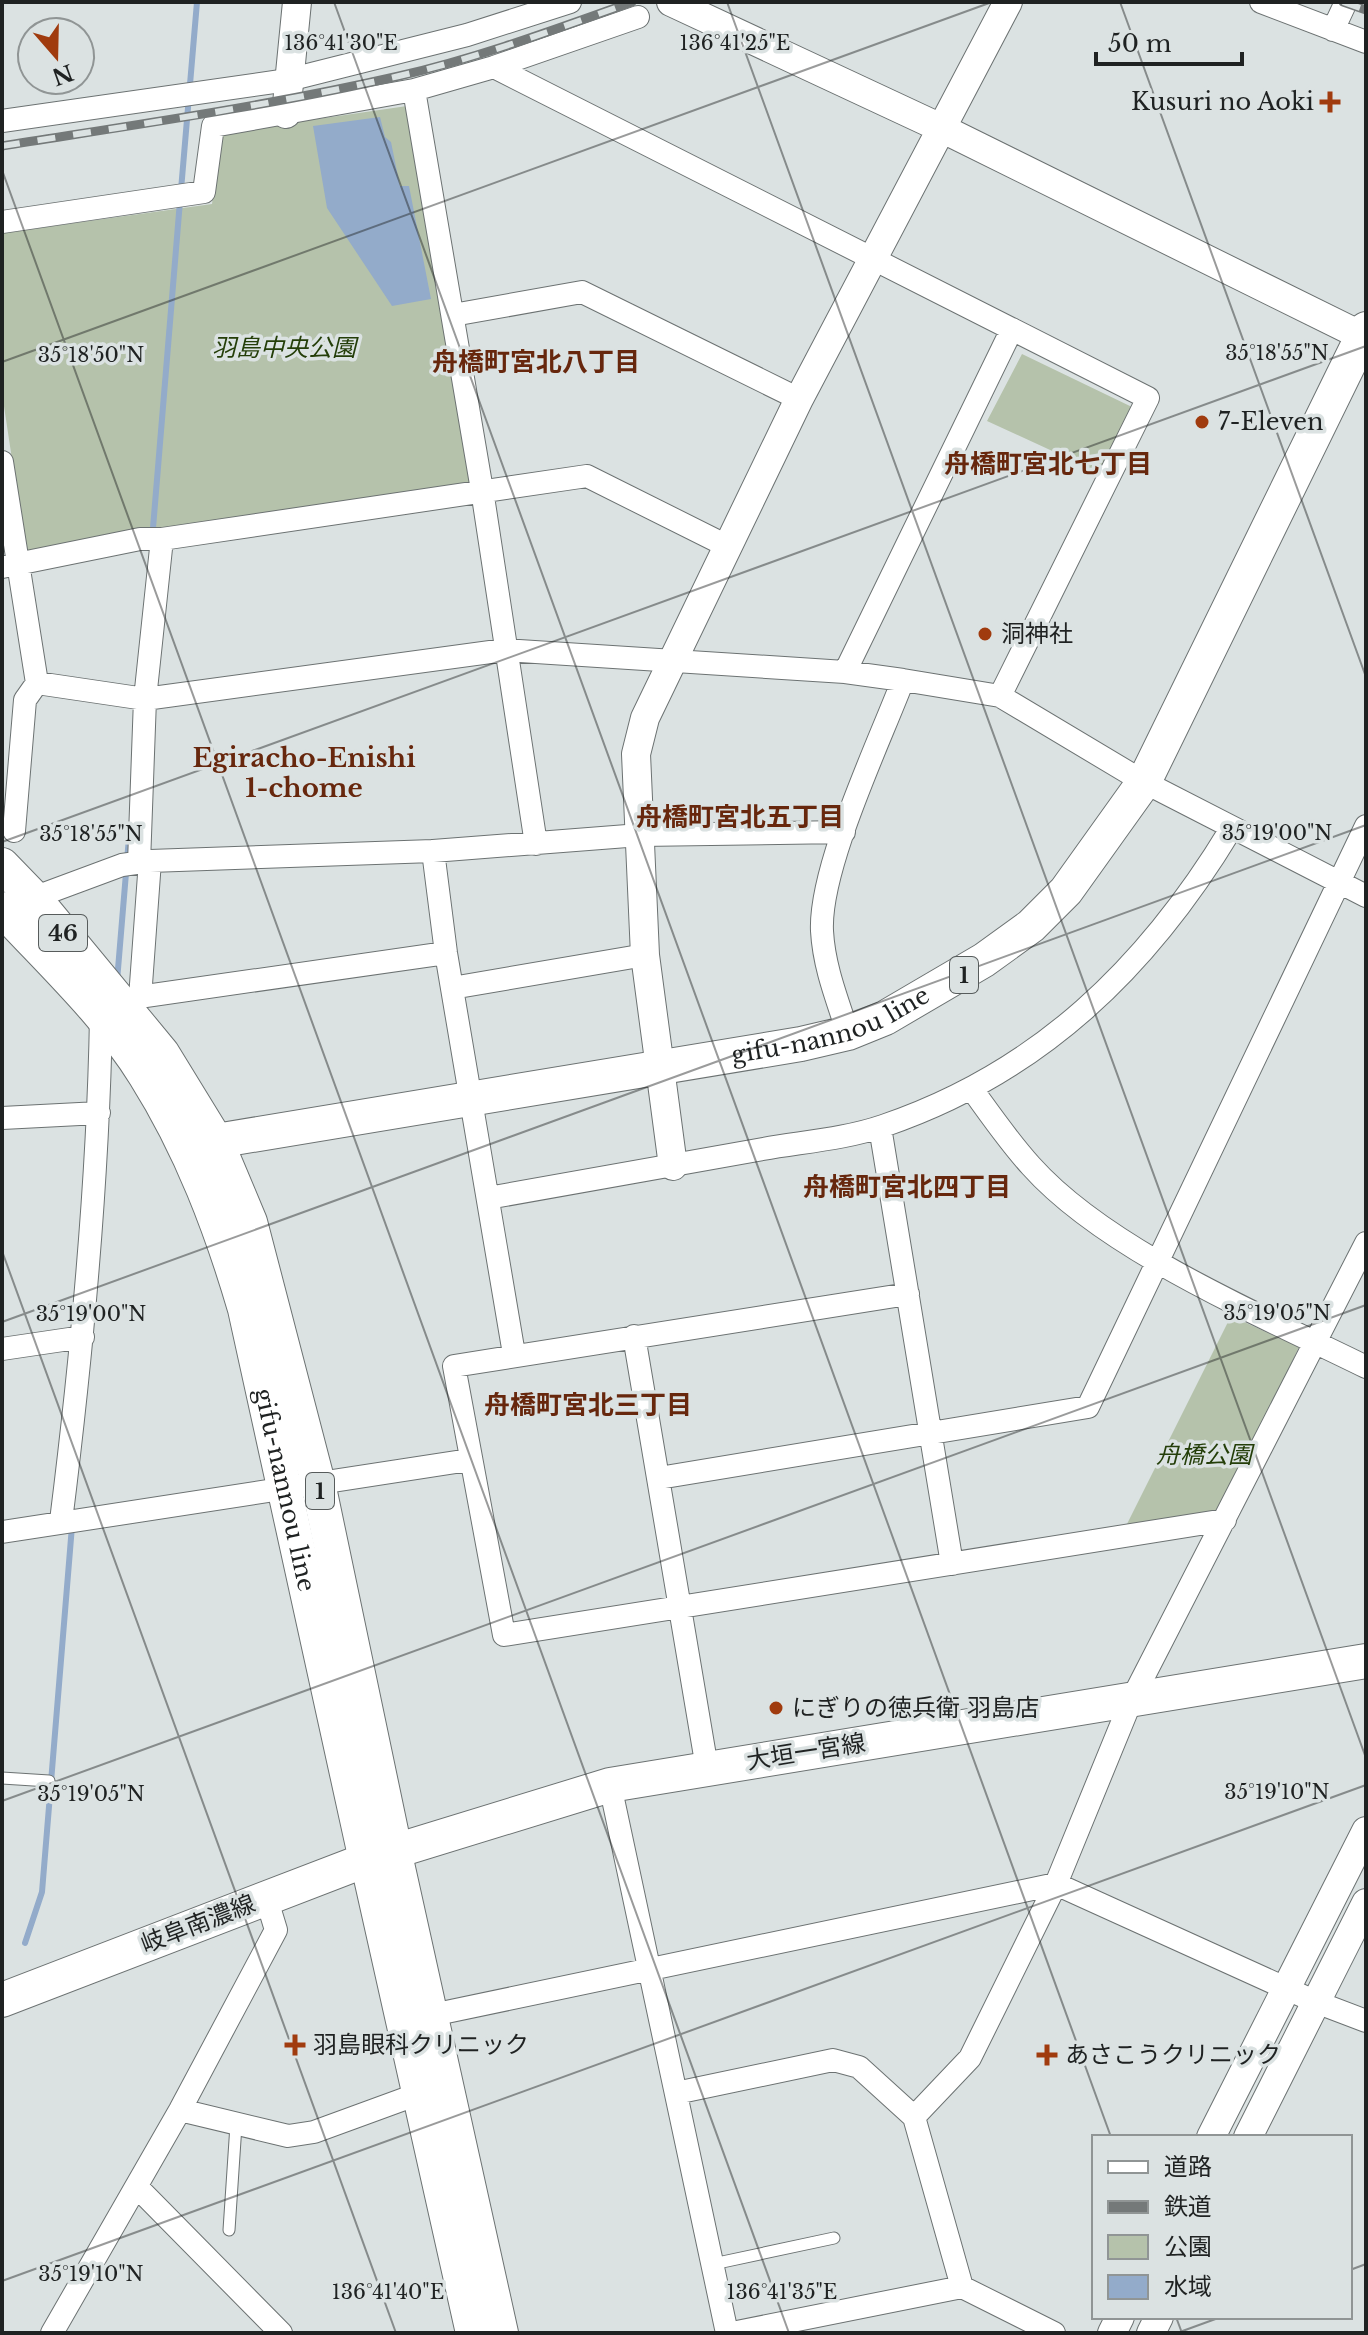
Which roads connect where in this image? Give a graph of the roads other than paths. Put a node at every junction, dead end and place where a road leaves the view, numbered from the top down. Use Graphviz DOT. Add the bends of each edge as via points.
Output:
graph roads {
  1 [pos="297,2"];
  2 [pos="570,2"];
  3 [pos="671,2"];
  4 [pos="1008,2"];
  5 [pos="1261,2"];
  6 [pos="1346,2"];
  7 [pos="638,17"];
  8 [pos="1333,30"];
  9 [pos="1366,42"];
  10 [pos="494,67"];
  11 [pos="288,80"];
  12 [pos="414,90"];
  13 [pos="286,114"];
  14 [pos="2,121"];
  15 [pos="941,128"];
  16 [pos="2,222"];
  17 [pos="871,258"];
  18 [pos="453,315"];
  19 [pos="1012,329"];
  20 [pos="1365,335"];
  21 [pos="799,399"];
  22 [pos="2,462"];
  23 [pos="482,490"];
  24 [pos="162,539"];
  25 [pos="727,546"];
  26 [pos="10,565"];
  27 [pos="505,650"];
  28 [pos="671,661"];
  29 [pos="845,672"];
  30 [pos="903,680"];
  31 [pos="37,683"];
  32 [pos="1000,696"];
  33 [pos="145,699"];
  34 [pos="1144,782"];
  35 [pos="1366,826"];
  36 [pos="1231,829"];
  37 [pos="14,831"];
  38 [pos="844,832"];
  39 [pos="640,835"];
  40 [pos="536,844"];
  41 [pos="433,851"];
  42 [pos="136,863"];
  43 [pos="2,865"];
  44 [pos="1338,883"];
  45 [pos="1366,896"];
  46 [pos="10,907"];
  47 [pos="446,953"];
  48 [pos="645,955"];
  49 [pos="452,988"];
  50 [pos="117,1008"];
  51 [pos="848,1033"];
  52 [pos="660,1069"];
  53 [pos="971,1088"];
  54 [pos="471,1097"];
  55 [pos="99,1113"];
  56 [pos="2,1118"];
  57 [pos="880,1127"];
  58 [pos="204,1149"];
  59 [pos="673,1166"];
  60 [pos="488,1198"];
  61 [pos="1366,1243"];
  62 [pos="1159,1262"];
  63 [pos="908,1294"];
  64 [pos="634,1336"];
  65 [pos="83,1337"];
  66 [pos="1316,1343"];
  67 [pos="2,1349"];
  68 [pos="514,1354"];
  69 [pos="1366,1367"];
  70 [pos="931,1435"];
  71 [pos="469,1460"];
  72 [pos="659,1478"];
  73 [pos="318,1483"];
  74 [pos="283,1488"];
  75 [pos="65,1520"];
  76 [pos="1225,1520"];
  77 [pos="2,1532"];
  78 [pos="952,1564"];
  79 [pos="680,1609"];
  80 [pos="1366,1661"];
  81 [pos="1131,1701"];
  82 [pos="707,1768"];
  83 [pos="2,1778"];
  84 [pos="49,1781"];
  85 [pos="610,1785"];
  86 [pos="1363,1846"];
  87 [pos="381,1855"];
  88 [pos="1056,1884"];
  89 [pos="266,1897"];
  90 [pos="1366,1903"];
  91 [pos="650,1971"];
  92 [pos="1287,1988"];
  93 [pos="2,2000"];
  94 [pos="1316,2002"];
  95 [pos="432,2015"];
  96 [pos="1366,2021"];
  97 [pos="676,2093"];
  98 [pos="418,2094"];
  99 [pos="180,2110"];
  100 [pos="914,2117"];
  101 [pos="236,2125"];
  102 [pos="1212,2135"];
  103 [pos="1249,2135"];
  104 [pos="137,2187"];
  105 [pos="229,2230"];
  106 [pos="834,2238"];
  107 [pos="713,2264"];
  108 [pos="962,2287"];
  109 [pos="52,2333"];
  110 [pos="281,2333"];
  111 [pos="472,2333"];
  112 [pos="502,2333"];
  113 [pos="730,2333"];
  114 [pos="1054,2333"];
  1 -- 11 [label="street"];
  2 -- 11 [label="street" via="467,35"];
  3 -- 15 [label="street"];
  4 -- 15 [label="street"];
  5 -- 8 [label="street"];
  6 -- 8 [label="street"];
  7 -- 10 [label="street"];
  8 -- 9 [label="street"];
  10 -- 12 [label="street"];
  10 -- 17 [label="street"];
  11 -- 13 [label="street"];
  11 -- 14 [label="street"];
  12 -- 13 [label="street"];
  12 -- 18 [label="street"];
  13 -- 16 [label="street" via="213,126 204,192"];
  15 -- 17 [label="street"];
  15 -- 20 [label="street"];
  17 -- 19 [label="street"];
  17 -- 21 [label="street"];
  18 -- 21 [label="street" via="582,292"];
  18 -- 23 [label="street"];
  19 -- 29 [label="street"];
  19 -- 32 [label="street" via="1148,398"];
  20 -- 34 [label="main road, gifu-nannou line / 1"];
  21 -- 25 [label="street"];
  22 -- 26 [label="street"];
  23 -- 24 [label="street"];
  23 -- 25 [label="street" via="587,476"];
  23 -- 27 [label="street"];
  24 -- 26 [label="street"];
  24 -- 33 [label="street"];
  25 -- 28 [label="street"];
  26 -- 31 [label="street"];
  27 -- 28 [label="street"];
  27 -- 33 [label="street"];
  27 -- 40 [label="street"];
  28 -- 29 [label="street"];
  28 -- 39 [label="street" via="645,718 636,754"];
  29 -- 30 [label="street"];
  30 -- 32 [label="street"];
  30 -- 38 [label="street"];
  31 -- 33 [label="street"];
  31 -- 37 [label="street" via="25,700"];
  32 -- 34 [label="street"];
  33 -- 42 [label="street"];
  34 -- 36 [label="street"];
  34 -- 51 [label="main road, gifu-nannou line / 1" via="1093,857 1031,926 957,980"];
  35 -- 44 [label="street"];
  36 -- 44 [label="street"];
  36 -- 53 [label="street" via="1199,882 1112,988 1070,1024"];
  38 -- 39 [label="street"];
  38 -- 51 [label="street" via="821,928 825,961"];
  39 -- 40 [label="street"];
  39 -- 48 [label="street"];
  40 -- 41 [label="street"];
  41 -- 42 [label="street"];
  41 -- 47 [label="street"];
  42 -- 46 [label="street"];
  42 -- 50 [label="street"];
  43 -- 46 [label="main road, 46"];
  44 -- 45 [label="street"];
  44 -- 62 [label="street"];
  46 -- 50 [label="main road, 46"];
  47 -- 49 [label="street"];
  47 -- 50 [label="street"];
  48 -- 49 [label="street"];
  48 -- 52 [label="street"];
  49 -- 54 [label="street"];
  50 -- 55 [label="street"];
  50 -- 58 [label="main road, 46"];
  51 -- 52 [label="main road, gifu-nannou line / 1"];
  52 -- 54 [label="main road, gifu-nannou line / 1"];
  52 -- 59 [label="street"];
  53 -- 57 [label="street"];
  53 -- 62 [label="street" via="1031,1167 1090,1219"];
  54 -- 58 [label="main road, gifu-nannou line / 1"];
  54 -- 60 [label="street"];
  55 -- 56 [label="street"];
  55 -- 65 [label="street"];
  57 -- 59 [label="street"];
  57 -- 63 [label="street"];
  58 -- 73 [label="main road, gifu-nannou line / 1" via="250,1222"];
  58 -- 74 [label="main road, gifu-nannou line / 1"];
  59 -- 60 [label="street"];
  60 -- 68 [label="street"];
  61 -- 66 [label="street"];
  62 -- 66 [label="street"];
  62 -- 70 [label="street" via="1088,1407"];
  63 -- 64 [label="street"];
  63 -- 70 [label="street"];
  64 -- 68 [label="street"];
  64 -- 72 [label="street"];
  65 -- 67 [label="street"];
  65 -- 75 [label="street"];
  66 -- 69 [label="street"];
  66 -- 76 [label="street"];
  68 -- 71 [label="street" via="454,1366"];
  70 -- 72 [label="street"];
  70 -- 78 [label="street"];
  71 -- 73 [label="street"];
  71 -- 79 [label="street" via="504,1635"];
  72 -- 79 [label="street"];
  73 -- 74 [label="street"];
  73 -- 87 [label="main road, gifu-nannou line / 1"];
  74 -- 75 [label="street"];
  74 -- 87 [label="main road, gifu-nannou line / 1"];
  75 -- 77 [label="street"];
  76 -- 78 [label="street"];
  76 -- 81 [label="street"];
  78 -- 79 [label="street"];
  79 -- 82 [label="street"];
  80 -- 81 [label="main road, 大垣一宮線"];
  81 -- 82 [label="main road, 大垣一宮線"];
  81 -- 88 [label="street"];
  82 -- 85 [label="main road, 大垣一宮線"];
  83 -- 84 [label="lane"];
  85 -- 87 [label="main road, 大垣一宮線"];
  85 -- 91 [label="street"];
  86 -- 92 [label="street"];
  87 -- 89 [label="main road, 岐阜南濃線"];
  87 -- 95 [label="main road"];
  87 -- 98 [label="main road"];
  88 -- 91 [label="street"];
  88 -- 92 [label="street"];
  88 -- 100 [label="street" via="970,2058"];
  89 -- 93 [label="main road, 岐阜南濃線"];
  89 -- 99 [label="street" via="276,1930"];
  90 -- 94 [label="street"];
  91 -- 95 [label="street"];
  91 -- 97 [label="street"];
  92 -- 94 [label="street"];
  92 -- 102 [label="street"];
  94 -- 96 [label="street"];
  94 -- 103 [label="street"];
  95 -- 112 [label="main road"];
  97 -- 100 [label="street" via="833,2060 859,2067"];
  97 -- 107 [label="street"];
  98 -- 101 [label="street" via="314,2132 288,2136"];
  98 -- 111 [label="main road"];
  99 -- 101 [label="street"];
  99 -- 104 [label="street"];
  100 -- 108 [label="street"];
  101 -- 105 [label="lane"];
  104 -- 109 [label="street"];
  104 -- 110 [label="street"];
  106 -- 107 [label="lane"];
  107 -- 113 [label="street"];
  108 -- 113 [label="street"];
  108 -- 114 [label="street"];
}
